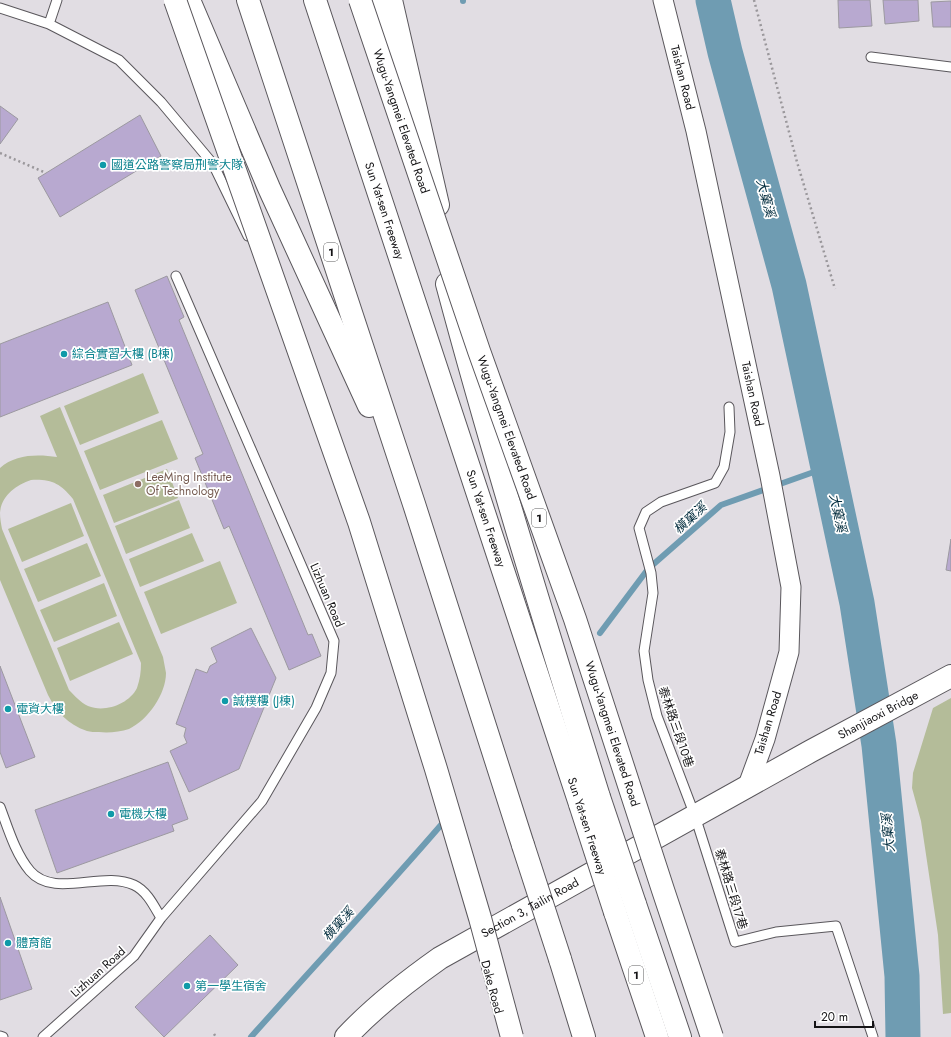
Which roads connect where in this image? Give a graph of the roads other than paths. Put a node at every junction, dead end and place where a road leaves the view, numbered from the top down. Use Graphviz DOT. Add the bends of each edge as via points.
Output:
graph roads {
  1 [pos="56,0"];
  2 [pos="174,0"];
  3 [pos="189,0"];
  4 [pos="248,0"];
  5 [pos="315,0"];
  6 [pos="360,0"];
  7 [pos="375,0"];
  8 [pos="391,0"];
  9 [pos="663,0"];
  10 [pos="0,8"];
  11 [pos="49,24"];
  12 [pos="871,57"];
  13 [pos="951,67"];
  14 [pos="176,276"];
  15 [pos="729,407"];
  16 [pos="414,504"];
  17 [pos="541,612"];
  18 [pos="948,678"];
  19 [pos="811,751"];
  20 [pos="746,788"];
  21 [pos="589,800"];
  22 [pos="0,807"];
  23 [pos="695,816"];
  24 [pos="625,908"];
  25 [pos="161,918"];
  26 [pos="479,936"];
  27 [pos="0,1036"];
  28 [pos="3,1037"];
  29 [pos="43,1037"];
  30 [pos="346,1037"];
  31 [pos="505,1037"];
  32 [pos="512,1037"];
  33 [pos="584,1037"];
  34 [pos="657,1037"];
  35 [pos="680,1037"];
  36 [pos="712,1037"];
  37 [pos="873,1037"];
  1 -- 11 [label="lane"];
  2 -- 32 [label="main road, bridge" via="359,522 436,769"];
  3 -- 16 [label="main road" via="269,188"];
  4 -- 16 [label="main road, 1"];
  5 -- 21 [label="main road, Sun Yat-sen Freeway / 1"];
  6 -- 36 [label="main road, Wugu-Yangmei Elevated Road / 1, bridge" via="482,359 575,619"];
  7 -- 17 [label="main road" via="468,364"];
  8 -- 17 [label="main road" via="470,344"];
  9 -- 20 [label="street, Taishan Road" via="722,250 791,587 789,652 765,739"];
  10 -- 11 [label="lane"];
  11 -- 26 [label="lane" via="119,60 161,102 213,164 248,236 268,284 352,516 432,771"];
  12 -- 13 [label="lane"];
  14 -- 25 [label="lane, Lizhuan Road" via="334,641 331,673 316,708 262,801"];
  15 -- 23 [label="lane, 泰林路三段10巷" via="730,432 724,467 715,483 661,502 646,512 639,528 651,573 653,592 644,652 648,680 657,716"];
  16 -- 33 [label="main road, 1, bridge"];
  17 -- 21 [label="main road"];
  18 -- 19 [label="main road, Shanjiaoxi Bridge"];
  19 -- 20 [label="main road, Section 3, Tailin Road"];
  20 -- 23 [label="main road, Section 3, Tailin Road"];
  21 -- 24 [label="main road, Sun Yat-sen Freeway / 1, bridge"];
  22 -- 25 [label="lane" via="20,855 31,872 44,881 62,884 116,880 134,885 147,896"];
  23 -- 26 [label="main road, Section 3, Tailin Road"];
  23 -- 37 [label="lane, 泰林路三段17巷" via="734,942 776,932 836,926"];
  24 -- 34 [label="main road, Sun Yat-sen Freeway / 1"];
  24 -- 35 [label="main road"];
  25 -- 29 [label="lane, Lizhuan Road" via="134,956"];
  26 -- 30 [label="main road, Section 3, Tailin Road" via="440,958 415,976 387,998"];
  26 -- 31 [label="main road, Dake Road"];
  27 -- 28 [label="lane"];
}
